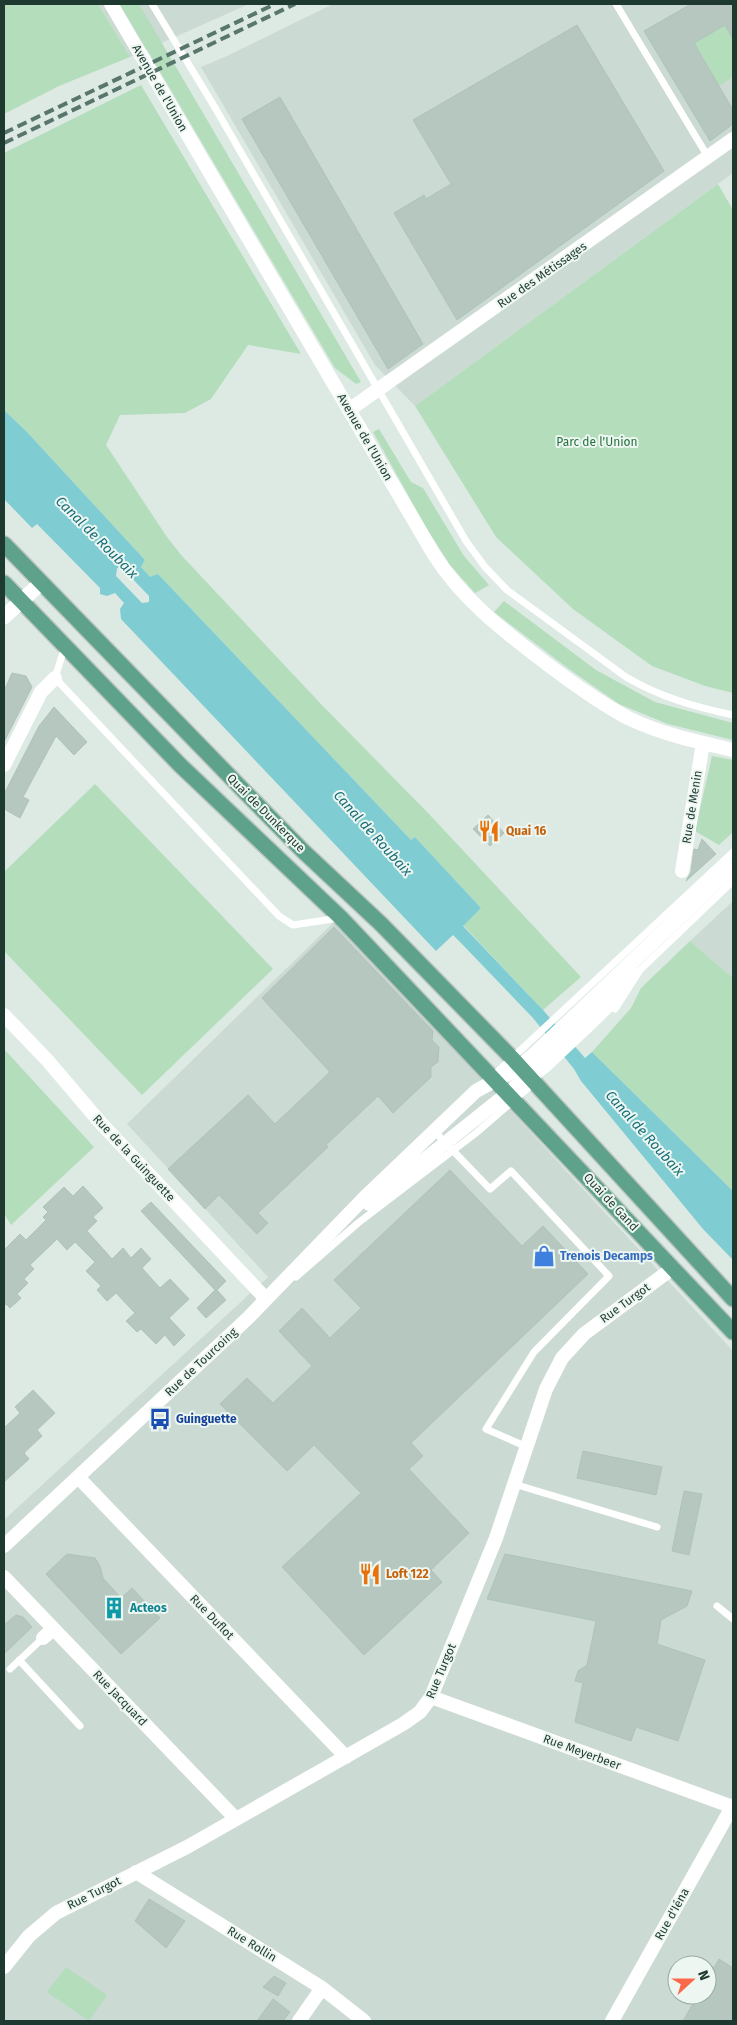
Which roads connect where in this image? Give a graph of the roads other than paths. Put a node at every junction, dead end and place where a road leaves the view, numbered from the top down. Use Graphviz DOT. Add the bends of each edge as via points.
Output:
graph roads {
  1 [pos="111,4"];
  2 [pos="152,4"];
  3 [pos="616,4"];
  4 [pos="733,139"];
  5 [pos="708,157"];
  6 [pos="379,390"];
  7 [pos="349,410"];
  8 [pos="4,544"];
  9 [pos="4,583"];
  10 [pos="41,583"];
  11 [pos="21,601"];
  12 [pos="4,617"];
  13 [pos="66,645"];
  14 [pos="55,678"];
  15 [pos="733,715"];
  16 [pos="703,743"];
  17 [pos="733,750"];
  18 [pos="7,760"];
  19 [pos="733,852"];
  20 [pos="733,866"];
  21 [pos="682,871"];
  22 [pos="733,881"];
  23 [pos="341,918"];
  24 [pos="652,945"];
  25 [pos="583,1001"];
  26 [pos="4,1015"];
  27 [pos="598,1020"];
  28 [pos="516,1063"];
  29 [pos="494,1078"];
  30 [pos="532,1081"];
  31 [pos="512,1097"];
  32 [pos="434,1131"];
  33 [pos="450,1146"];
  34 [pos="329,1236"];
  35 [pos="673,1268"];
  36 [pos="266,1299"];
  37 [pos="733,1299"];
  38 [pos="248,1318"];
  39 [pos="733,1332"];
  40 [pos="527,1447"];
  41 [pos="78,1477"];
  42 [pos="514,1484"];
  43 [pos="657,1527"];
  44 [pos="4,1546"];
  45 [pos="4,1577"];
  46 [pos="717,1606"];
  47 [pos="733,1619"];
  48 [pos="48,1633"];
  49 [pos="19,1660"];
  50 [pos="10,1669"];
  51 [pos="431,1697"];
  52 [pos="80,1726"];
  53 [pos="346,1757"];
  54 [pos="733,1806"];
  55 [pos="236,1819"];
  56 [pos="136,1872"];
  57 [pos="4,1968"];
  58 [pos="322,1988"];
  59 [pos="299,2021"];
  60 [pos="364,2021"];
  61 [pos="612,2021"];
  1 -- 7 [label="street, Avenue de l'Union"];
  2 -- 6 [label="lane"];
  3 -- 5 [label="lane"];
  4 -- 5 [label="street, Rue des Métissages"];
  5 -- 6 [label="street, Rue des Métissages"];
  6 -- 7 [label="street, Rue des Métissages"];
  6 -- 15 [label="lane" via="475,555 508,590 609,666 642,686 690,705"];
  7 -- 16 [label="street, Avenue de l'Union" via="442,567 482,613 607,706 647,726"];
  8 -- 10 [label="main road, Quai de Dunkerque"];
  9 -- 11 [label="main road, Quai de Dunkerque"];
  10 -- 11 [label="street"];
  10 -- 28 [label="main road, Quai de Dunkerque" via="256,804 381,924"];
  11 -- 12 [label="street"];
  11 -- 13 [label="main road, Quai de Dunkerque"];
  13 -- 14 [label="lane"];
  13 -- 23 [label="main road, Quai de Dunkerque" via="180,765"];
  14 -- 18 [label="street" via="41,692"];
  14 -- 23 [label="lane" via="280,916 293,925"];
  16 -- 17 [label="street, Avenue de l'Union"];
  16 -- 21 [label="street, Rue de Menin"];
  19 -- 25 [label="lane"];
  20 -- 24 [label="street"];
  22 -- 27 [label="lane" via="640,970 616,1008"];
  23 -- 29 [label="main road, Quai de Dunkerque"];
  24 -- 25 [label="street, Rue de Tourcoing"];
  24 -- 27 [label="street, Rue de Tourcoing"];
  25 -- 28 [label="street, Rue de Tourcoing"];
  26 -- 36 [label="street, Rue de la Guinguette"];
  27 -- 30 [label="street, Rue de Tourcoing"];
  28 -- 29 [label="street, Rue de Tourcoing"];
  28 -- 30 [label="main road, Quai de Dunkerque"];
  29 -- 31 [label="main road, Quai de Dunkerque"];
  29 -- 32 [label="street, Rue de Tourcoing" via="476,1090"];
  30 -- 31 [label="street, Rue de Tourcoing"];
  30 -- 37 [label="main road, Quai de Gand"];
  31 -- 33 [label="street, Rue de Tourcoing"];
  31 -- 35 [label="main road, Quai de Gand"];
  32 -- 33 [label="lane"];
  32 -- 34 [label="street, Rue de Tourcoing"];
  33 -- 34 [label="street, Rue de Tourcoing"];
  33 -- 38 [label="lane"];
  33 -- 40 [label="lane" via="490,1189 511,1172 609,1276 534,1352 486,1429"];
  34 -- 36 [label="street, Rue de Tourcoing"];
  35 -- 39 [label="main road, Quai de Gand"];
  35 -- 40 [label="street, Rue Turgot" via="584,1334 562,1358 546,1389"];
  36 -- 38 [label="street, Rue de Tourcoing"];
  38 -- 41 [label="street, Rue de Tourcoing"];
  40 -- 42 [label="street, Rue Turgot"];
  41 -- 44 [label="street, Rue de Tourcoing"];
  41 -- 53 [label="street, Rue Duflot"];
  42 -- 43 [label="lane"];
  42 -- 51 [label="street, Rue Turgot"];
  45 -- 48 [label="street, Rue Jacquard"];
  46 -- 47 [label="lane"];
  48 -- 49 [label="lane"];
  48 -- 55 [label="street, Rue Jacquard"];
  49 -- 50 [label="lane"];
  49 -- 52 [label="lane"];
  51 -- 53 [label="street, Rue Turgot" via="412,1719"];
  51 -- 54 [label="street, Rue Meyerbeer"];
  53 -- 55 [label="street, Rue Turgot"];
  54 -- 61 [label="street, Rue d'Iéna"];
  55 -- 56 [label="street, Rue Turgot"];
  56 -- 57 [label="street, Rue Turgot" via="49,1918 29,1936"];
  56 -- 58 [label="street, Rue Rollin"];
  58 -- 59 [label="street"];
  58 -- 60 [label="street, Rue Rollin"];
}
